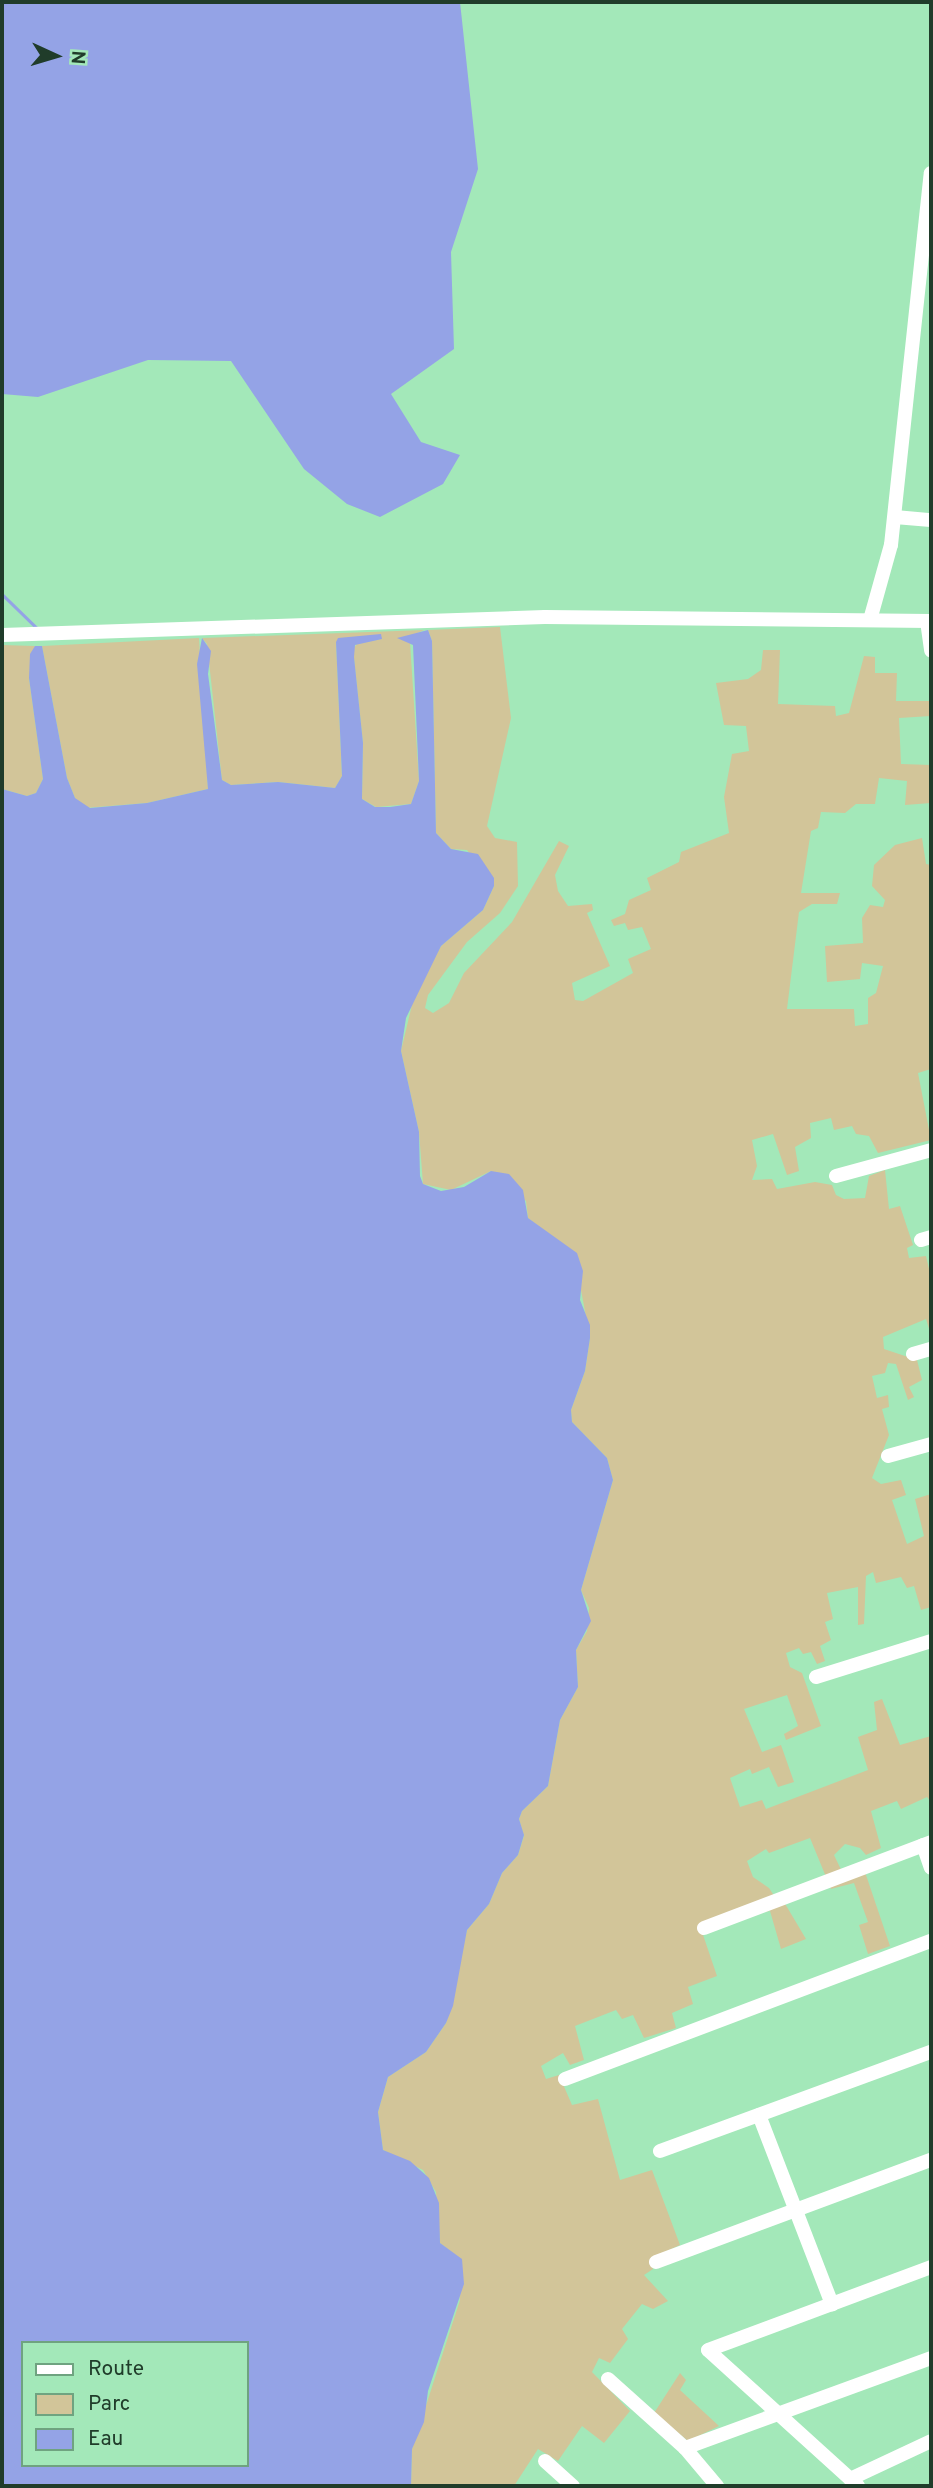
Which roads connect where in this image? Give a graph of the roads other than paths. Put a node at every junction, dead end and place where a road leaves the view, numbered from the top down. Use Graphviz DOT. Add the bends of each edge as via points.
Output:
graph roads {
  1 [pos="931,173"];
  2 [pos="895,517"];
  3 [pos="931,520"];
  4 [pos="870,620"];
  5 [pos="929,621"];
  6 [pos="2,635"];
  7 [pos="931,650"];
  8 [pos="931,1150"];
  9 [pos="836,1176"];
  10 [pos="931,1349"];
  11 [pos="913,1354"];
  12 [pos="931,1444"];
  13 [pos="888,1456"];
  14 [pos="931,1641"];
  15 [pos="816,1677"];
  16 [pos="927,1844"];
  17 [pos="931,1868"];
  18 [pos="704,1928"];
  19 [pos="931,1941"];
  20 [pos="931,2052"];
  21 [pos="565,2079"];
  22 [pos="760,2115"];
  23 [pos="660,2151"];
  24 [pos="931,2160"];
  25 [pos="796,2210"];
  26 [pos="656,2262"];
  27 [pos="931,2267"];
  28 [pos="832,2304"];
  29 [pos="931,2358"];
  30 [pos="608,2379"];
  31 [pos="781,2416"];
  32 [pos="931,2442"];
  33 [pos="685,2448"];
  34 [pos="545,2461"];
  35 [pos="854,2482"];
  36 [pos="573,2486"];
  37 [pos="717,2486"];
  1 -- 2 [label="street"];
  2 -- 3 [label="street"];
  2 -- 4 [label="street"];
  4 -- 5 [label="street"];
  4 -- 6 [label="street" via="532,617"];
  5 -- 7 [label="street"];
  8 -- 9 [label="street"];
  10 -- 11 [label="street"];
  12 -- 13 [label="street"];
  14 -- 15 [label="street"];
  16 -- 17 [label="street"];
  16 -- 18 [label="street"];
  19 -- 21 [label="street"];
  20 -- 22 [label="street"];
  22 -- 23 [label="street"];
  22 -- 25 [label="street"];
  24 -- 25 [label="street"];
  25 -- 26 [label="street"];
  25 -- 28 [label="street"];
  27 -- 28 [label="street"];
  28 -- 31 [label="street" via="708,2350"];
  29 -- 31 [label="street"];
  30 -- 33 [label="street"];
  31 -- 33 [label="street"];
  31 -- 35 [label="street"];
  32 -- 35 [label="street"];
  33 -- 37 [label="street"];
  34 -- 36 [label="street"];
}
